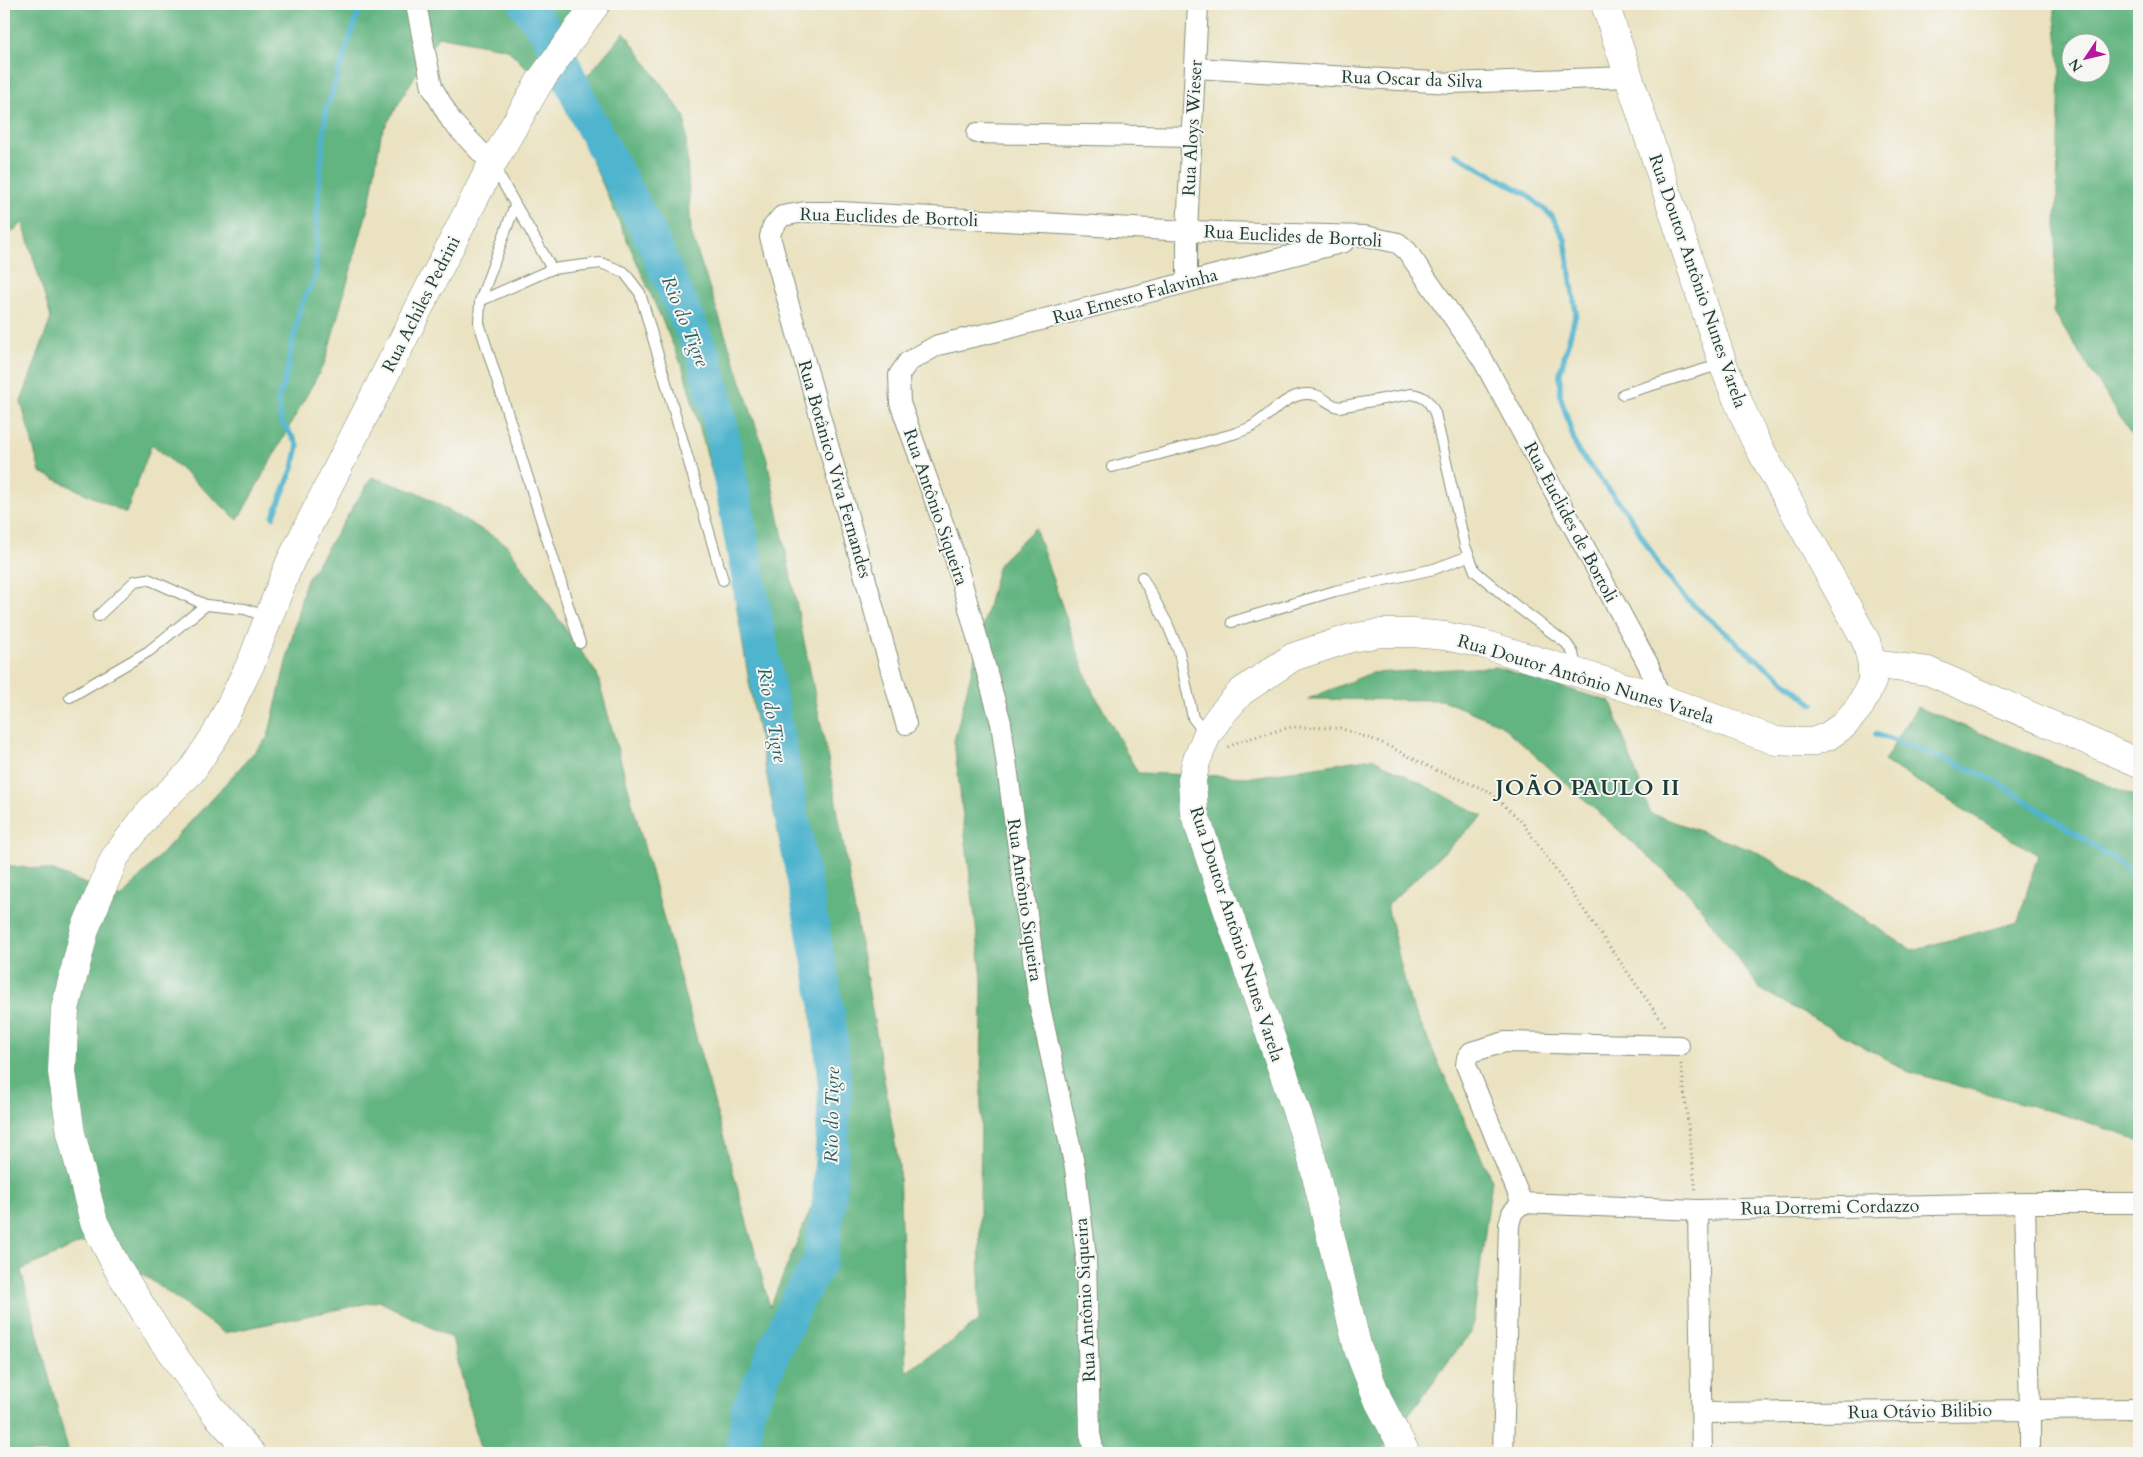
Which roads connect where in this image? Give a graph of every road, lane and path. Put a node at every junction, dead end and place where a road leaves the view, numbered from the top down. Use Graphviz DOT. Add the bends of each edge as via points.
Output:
graph roads {
  1 [pos="416,4"];
  2 [pos="1198,4"];
  3 [pos="1604,4"];
  4 [pos="591,10"];
  5 [pos="1195,68"];
  6 [pos="1630,77"];
  7 [pos="977,133"];
  8 [pos="1191,137"];
  9 [pos="492,164"];
  10 [pos="516,205"];
  11 [pos="782,216"];
  12 [pos="1187,231"];
  13 [pos="1365,236"];
  14 [pos="552,269"];
  15 [pos="1187,282"];
  16 [pos="480,301"];
  17 [pos="908,362"];
  18 [pos="1723,364"];
  19 [pos="1623,394"];
  20 [pos="1112,467"];
  21 [pos="1469,556"];
  22 [pos="1142,578"];
  23 [pos="723,580"];
  24 [pos="206,605"];
  25 [pos="98,616"];
  26 [pos="270,618"];
  27 [pos="1232,622"];
  28 [pos="580,643"];
  29 [pos="1872,664"];
  30 [pos="1576,672"];
  31 [pos="70,697"];
  32 [pos="1660,698"];
  33 [pos="906,724"];
  34 [pos="1207,735"];
  35 [pos="1196,762"];
  36 [pos="2139,763"];
  37 [pos="1679,1046"];
  38 [pos="1522,1203"];
  39 [pos="2025,1203"];
  40 [pos="2139,1203"];
  41 [pos="1698,1210"];
  42 [pos="2139,1409"];
  43 [pos="2030,1410"];
  44 [pos="1702,1414"];
  45 [pos="1403,1451"];
  46 [pos="251,1453"];
  47 [pos="1094,1453"];
  48 [pos="1503,1453"];
  49 [pos="1702,1453"];
  50 [pos="2030,1453"];
  1 -- 9 [label="street" via="432,87 452,122"];
  2 -- 5 [label="street, Rua Aloys Wieser"];
  3 -- 6 [label="street, Rua Doutor Antônio Nunes Varela"];
  4 -- 9 [label="street, Rua Achiles Pedrini" via="540,81"];
  5 -- 6 [label="street, Rua Oscar da Silva" via="1450,84"];
  5 -- 8 [label="street, Rua Aloys Wieser"];
  6 -- 18 [label="street, Rua Doutor Antônio Nunes Varela"];
  7 -- 8 [label="street"];
  8 -- 12 [label="street, Rua Aloys Wieser"];
  9 -- 10 [label="lane"];
  9 -- 26 [label="street, Rua Achiles Pedrini" via="290,562"];
  10 -- 14 [label="lane"];
  10 -- 16 [label="lane"];
  11 -- 12 [label="street, Rua Euclides de Bortoli" via="838,212"];
  11 -- 33 [label="street, Rua Botânico Viva Fernandes" via="770,236"];
  12 -- 13 [label="street, Rua Euclides de Bortoli"];
  12 -- 15 [label="street, Rua Aloys Wieser"];
  13 -- 15 [label="street, Rua Ernesto Falavinha"];
  13 -- 32 [label="street, Rua Euclides de Bortoli" via="1398,243 1408,251 1484,360 1648,664"];
  14 -- 16 [label="lane"];
  14 -- 23 [label="lane" via="601,263 624,272 640,293"];
  15 -- 17 [label="street, Rua Ernesto Falavinha" via="938,345"];
  16 -- 28 [label="lane" via="479,323"];
  17 -- 47 [label="street, Rua Antônio Siqueira" via="899,375 900,402 953,551 1001,723 1039,1002 1075,1168 1086,1256 1090,1434"];
  18 -- 19 [label="lane"];
  18 -- 29 [label="street, Rua Doutor Antônio Nunes Varela" via="1755,440 1866,641"];
  20 -- 21 [label="lane" via="1233,434 1252,426 1284,401 1306,394 1339,407 1411,394 1421,396 1428,400 1435,413"];
  21 -- 27 [label="lane" via="1434,569 1335,591"];
  21 -- 30 [label="lane" via="1475,571 1514,605 1566,642 1573,653"];
  22 -- 34 [label="lane" via="1167,623 1178,652 1193,718"];
  24 -- 25 [label="lane" via="148,579 135,580"];
  24 -- 26 [label="lane" via="245,609"];
  24 -- 31 [label="lane" via="149,652"];
  26 -- 46 [label="street, Rua Achiles Pedrini" via="216,734 191,772 152,810 116,857 102,886 85,929 65,1009 62,1072 71,1133 94,1222 118,1269 163,1342 216,1414"];
  29 -- 32 [label="street, Rua Doutor Antônio Nunes Varela" via="1872,682 1860,706 1844,725 1812,742 1776,741"];
  29 -- 36 [label="street" via="1928,670"];
  30 -- 32 [label="street, Rua Doutor Antônio Nunes Varela"];
  30 -- 34 [label="street, Rua Doutor Antônio Nunes Varela" via="1445,636 1381,633 1342,640 1293,657 1241,692"];
  34 -- 35 [label="street, Rua Doutor Antônio Nunes Varela"];
  35 -- 37 [label="path" via="1240,741 1291,727 1340,728 1380,742 1438,772 1489,791 1522,822"];
  35 -- 45 [label="street, Rua Doutor Antônio Nunes Varela" via="1192,780 1194,812 1310,1151 1358,1349"];
  37 -- 38 [label="street" via="1505,1042 1471,1052 1466,1065"];
  37 -- 41 [label="path"];
  38 -- 41 [label="street, Rua Dorremi Cordazzo"];
  38 -- 48 [label="street" via="1512,1213 1509,1225"];
  39 -- 40 [label="street, Rua Dorremi Cordazzo"];
  39 -- 41 [label="street, Rua Dorremi Cordazzo"];
  39 -- 43 [label="street"];
  41 -- 44 [label="street"];
  42 -- 43 [label="street, Rua Otávio Bilibio"];
  43 -- 44 [label="street, Rua Otávio Bilibio"];
  43 -- 50 [label="street"];
  44 -- 49 [label="street"];
}
